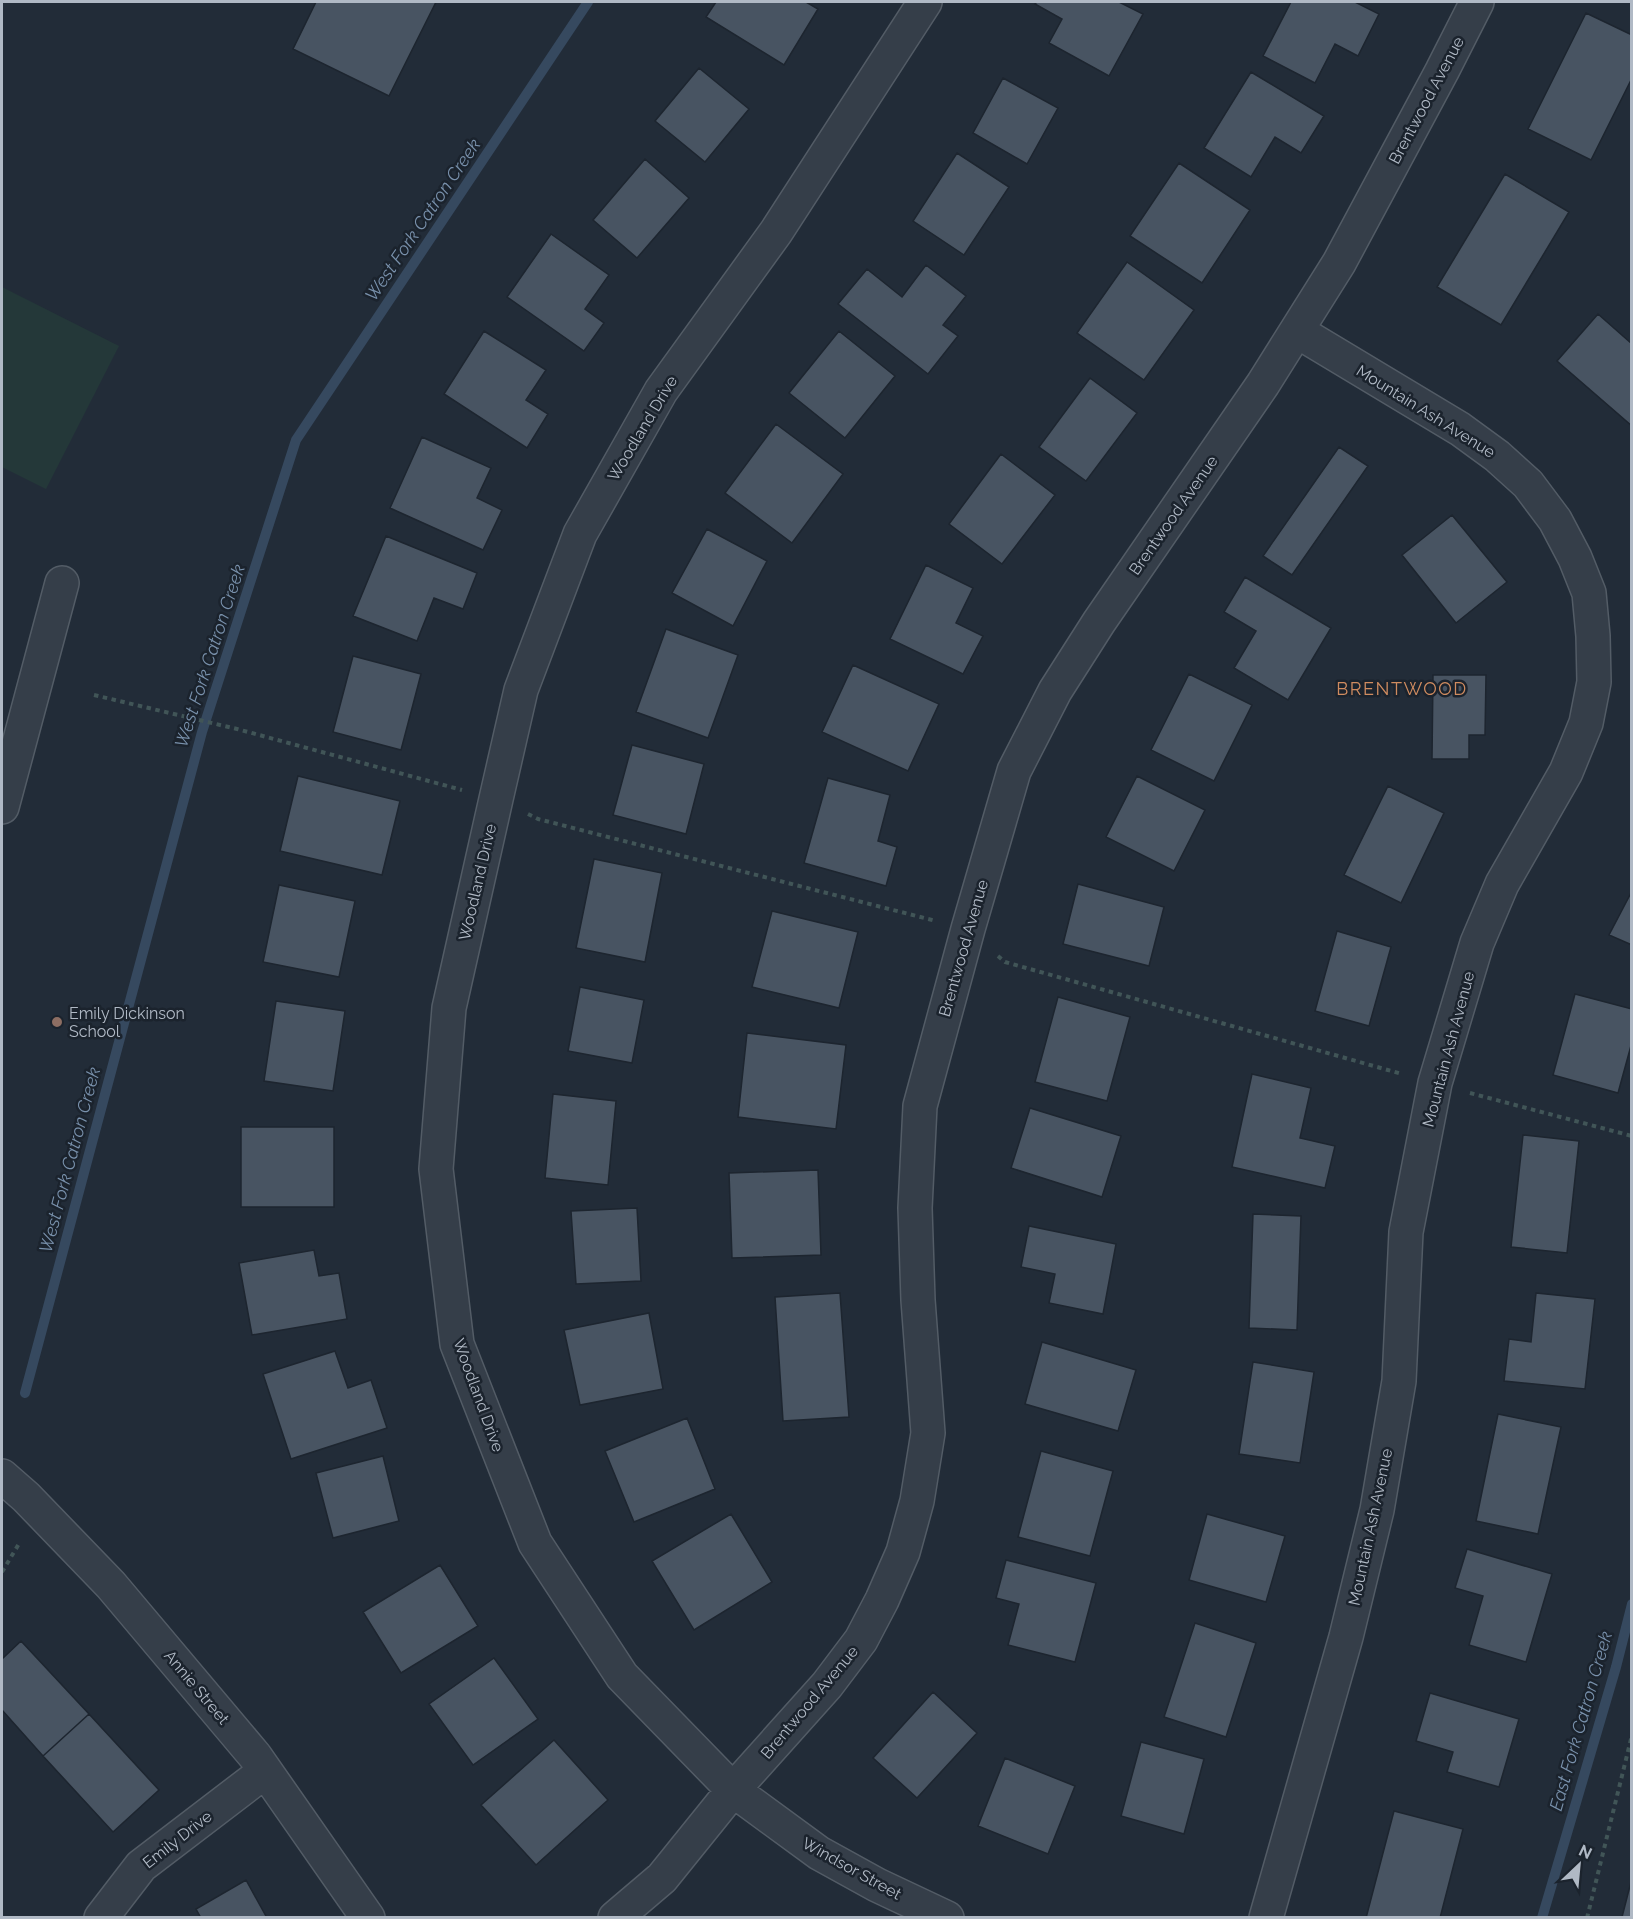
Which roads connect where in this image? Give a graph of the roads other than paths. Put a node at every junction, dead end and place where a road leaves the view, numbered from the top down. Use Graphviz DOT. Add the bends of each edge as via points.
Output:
graph roads {
  1 [pos="925,2"];
  2 [pos="1477,2"];
  3 [pos="1297,331"];
  4 [pos="62,583"];
  5 [pos="2,807"];
  6 [pos="2,1476"];
  7 [pos="264,1772"];
  8 [pos="733,1790"];
  9 [pos="101,1917"];
  10 [pos="368,1917"];
  11 [pos="615,1917"];
  12 [pos="947,1917"];
  13 [pos="1266,1917"];
  1 -- 8 [label="street, Woodland Drive" via="776,232 661,392 580,534 521,690 449,1008 436,1170 458,1344 535,1543 622,1676"];
  2 -- 3 [label="street, Brentwood Avenue" via="1339,263"];
  3 -- 8 [label="street, Brentwood Avenue" via="1099,622 1055,691 1014,771 920,1106 915,1208 928,1433 917,1501 903,1552 861,1640 827,1685"];
  3 -- 13 [label="street, Mountain Ash Avenue" via="1460,429 1528,484 1560,530 1589,593 1594,682 1586,723 1566,772 1502,884 1477,943 1435,1083 1406,1232 1399,1381 1377,1510 1346,1637"];
  4 -- 5 [label="street"];
  6 -- 7 [label="street, Annie Street" via="111,1585 255,1756"];
  7 -- 9 [label="street, Emily Drive" via="141,1866"];
  7 -- 10 [label="street, Annie Street"];
  8 -- 11 [label="street, Brentwood Avenue" via="662,1878"];
  8 -- 12 [label="street, Windsor Street" via="819,1853"];
}
